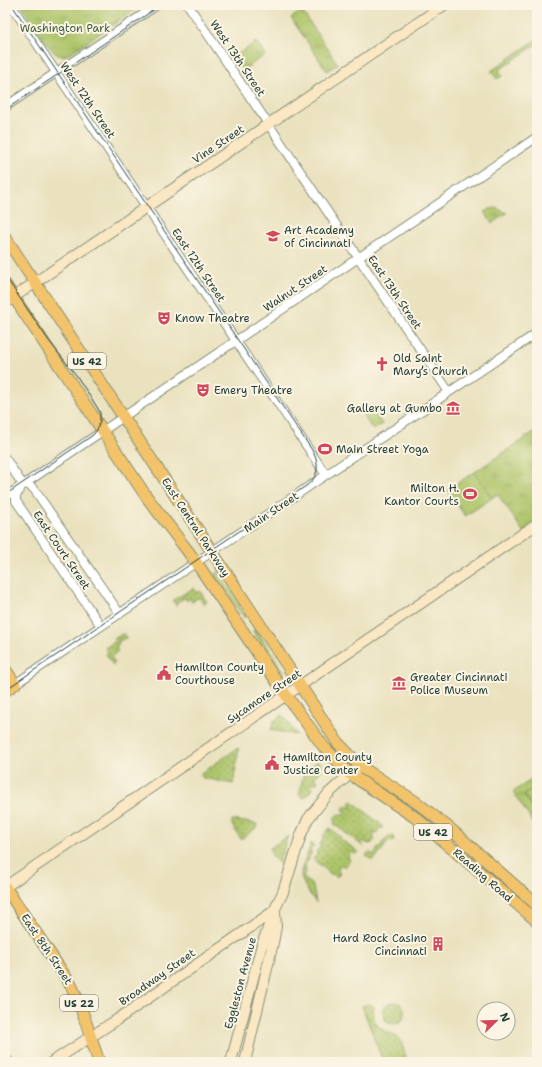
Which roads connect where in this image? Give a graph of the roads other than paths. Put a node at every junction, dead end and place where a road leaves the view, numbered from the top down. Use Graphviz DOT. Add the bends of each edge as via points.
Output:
graph roads {
  1 [pos="11,5"];
  2 [pos="157,5"];
  3 [pos="188,5"];
  4 [pos="444,5"];
  5 [pos="56,72"];
  6 [pos="5,107"];
  7 [pos="269,124"];
  8 [pos="537,137"];
  9 [pos="147,207"];
  10 [pos="5,237"];
  11 [pos="359,258"];
  12 [pos="35,282"];
  13 [pos="5,284"];
  14 [pos="9,300"];
  15 [pos="537,333"];
  16 [pos="236,340"];
  17 [pos="449,392"];
  18 [pos="124,417"];
  19 [pos="102,432"];
  20 [pos="5,458"];
  21 [pos="326,475"];
  22 [pos="23,484"];
  23 [pos="5,497"];
  24 [pos="537,524"];
  25 [pos="212,552"];
  26 [pos="196,562"];
  27 [pos="120,614"];
  28 [pos="101,626"];
  29 [pos="5,670"];
  30 [pos="15,684"];
  31 [pos="301,686"];
  32 [pos="5,691"];
  33 [pos="286,696"];
  34 [pos="361,767"];
  35 [pos="350,774"];
  36 [pos="5,887"];
  37 [pos="537,905"];
  38 [pos="274,911"];
  39 [pos="537,921"];
  40 [pos="90,1037"];
  41 [pos="5,1059"];
  42 [pos="7,1062"];
  43 [pos="52,1062"];
  44 [pos="99,1062"];
  45 [pos="231,1062"];
  46 [pos="245,1062"];
  1 -- 5 [label="street, West 12th Street"];
  2 -- 5 [label="street"];
  3 -- 7 [label="street, West 13th Street"];
  4 -- 7 [label="main road, Vine Street"];
  5 -- 6 [label="street"];
  5 -- 9 [label="street, West 12th Street"];
  7 -- 9 [label="main road, Vine Street"];
  7 -- 11 [label="street, East 13th Street"];
  8 -- 11 [label="street, Walnut Street"];
  9 -- 12 [label="main road, Vine Street"];
  9 -- 16 [label="street, East 12th Street"];
  10 -- 12 [label="main road, US 42"];
  11 -- 16 [label="street, Walnut Street"];
  11 -- 17 [label="street, East 13th Street"];
  12 -- 14 [label="main road, Vine Street"];
  12 -- 18 [label="main road, East Central Parkway / US 42"];
  13 -- 14 [label="main road, US 42"];
  14 -- 19 [label="main road, East Central Parkway / US 42"];
  15 -- 17 [label="street, Main Street"];
  16 -- 18 [label="street, Walnut Street"];
  16 -- 21 [label="street, East 12th Street"];
  17 -- 21 [label="street, Main Street"];
  18 -- 19 [label="street, Walnut Street"];
  18 -- 25 [label="main road, East Central Parkway / US 42"];
  19 -- 22 [label="street, Walnut Street"];
  19 -- 26 [label="main road, East Central Parkway / US 42"];
  20 -- 22 [label="street, East Court Street"];
  21 -- 25 [label="street, Main Street"];
  22 -- 23 [label="street, Walnut Street"];
  22 -- 27 [label="street, East Court Street" via="34,489"];
  22 -- 28 [label="street, East Court Street" via="18,490 16,501"];
  24 -- 31 [label="main road, Sycamore Street"];
  25 -- 26 [label="street, Main Street"];
  25 -- 31 [label="main road, East Central Parkway / US 42"];
  26 -- 27 [label="street, Main Street"];
  26 -- 33 [label="main road, East Central Parkway / US 42"];
  27 -- 28 [label="street, Main Street"];
  28 -- 30 [label="street, Main Street"];
  29 -- 30 [label="main road"];
  30 -- 32 [label="main road, Main Street"];
  31 -- 33 [label="main road, Sycamore Street"];
  31 -- 34 [label="main road, East Central Parkway / US 42" via="338,743"];
  33 -- 35 [label="main road, East Central Parkway / US 42" via="317,738"];
  33 -- 36 [label="main road, Sycamore Street"];
  34 -- 35 [label="main road, Eggleston Avenue"];
  34 -- 37 [label="main road, Reading Road / US 42" via="416,802"];
  35 -- 38 [label="main road, Eggleston Avenue" via="329,793 308,819"];
  35 -- 39 [label="main road, Reading Road / US 42" via="416,818"];
  36 -- 40 [label="main road, East 8th Street / US 22" via="71,985"];
  38 -- 40 [label="main road, Broadway Street"];
  38 -- 45 [label="main road, Eggleston Avenue" via="261,948"];
  38 -- 46 [label="main road, Eggleston Avenue" via="276,927 273,943"];
  40 -- 43 [label="main road, Broadway Street"];
  40 -- 44 [label="main road, US 22"];
  41 -- 42 [label="main road"];
}
